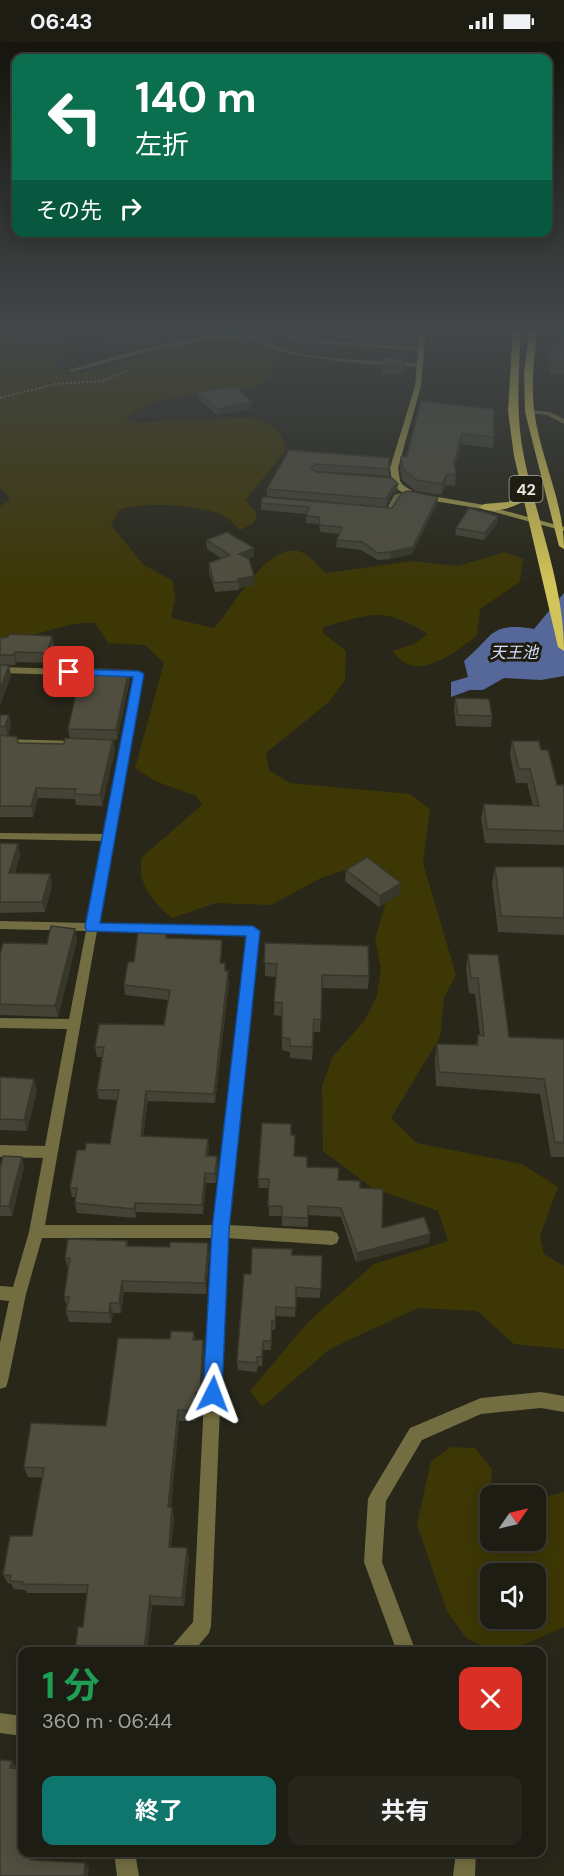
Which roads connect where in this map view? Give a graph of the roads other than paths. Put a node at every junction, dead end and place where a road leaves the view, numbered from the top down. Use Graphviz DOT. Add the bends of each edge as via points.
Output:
graph roads {
  1 [pos="410,414"];
  2 [pos="513,414"];
  3 [pos="530,414"];
  4 [pos="549,414"];
  5 [pos="564,422"];
  6 [pos="385,480"];
  7 [pos="396,481"];
  8 [pos="407,492"];
  9 [pos="528,495"];
  10 [pos="484,507"];
  11 [pos="366,509"];
  12 [pos="533,520"];
  13 [pos="562,528"];
  14 [pos="564,546"];
  15 [pos="564,646"];
  16 [pos="0,670"];
  17 [pos="0,742"];
  18 [pos="92,744"];
  19 [pos="0,836"];
  20 [pos="108,838"];
  21 [pos="0,926"];
  22 [pos="92,927"];
  23 [pos="0,1023"];
  24 [pos="74,1024"];
  25 [pos="0,1151"];
  26 [pos="50,1152"];
  27 [pos="220,1230"];
  28 [pos="36,1232"];
  29 [pos="332,1238"];
  30 [pos="0,1293"];
  31 [pos="18,1294"];
  32 [pos="0,1381"];
  33 [pos="564,1404"];
  34 [pos="184,1647"];
  35 [pos="405,1647"];
  36 [pos="0,1723"];
  37 [pos="18,1725"];
  38 [pos="125,1857"];
  39 [pos="466,1857"];
  40 [pos="128,1876"];
  41 [pos="464,1876"];
  1 -- 7 [label="main road" via="394,468"];
  2 -- 9 [label="highway, 42"];
  3 -- 13 [label="highway, 42"];
  4 -- 5 [label="street"];
  6 -- 7 [label="street"];
  7 -- 8 [label="main road"];
  8 -- 10 [label="main road"];
  8 -- 11 [label="street" via="397,497 389,511"];
  9 -- 10 [label="highway" via="510,505"];
  9 -- 12 [label="highway, 42"];
  10 -- 12 [label="main road"];
  12 -- 13 [label="main road"];
  12 -- 15 [label="highway, 42"];
  13 -- 14 [label="highway, 42"];
  16 -- 20 [label="street" via="139,674 120,744"];
  17 -- 18 [label="street"];
  19 -- 20 [label="street"];
  20 -- 22 [label="street"];
  21 -- 22 [label="street"];
  22 -- 24 [label="street"];
  22 -- 27 [label="street" via="253,931"];
  23 -- 24 [label="street"];
  24 -- 26 [label="street"];
  25 -- 26 [label="street"];
  26 -- 28 [label="street"];
  27 -- 28 [label="street"];
  27 -- 29 [label="street"];
  27 -- 34 [label="street" via="202,1626"];
  28 -- 31 [label="street"];
  30 -- 31 [label="street"];
  31 -- 32 [label="street"];
  33 -- 35 [label="street" via="541,1400 481,1406 416,1434 377,1499 373,1562"];
  36 -- 37 [label="street"];
  38 -- 40 [label="street"];
  39 -- 41 [label="street"];
}
